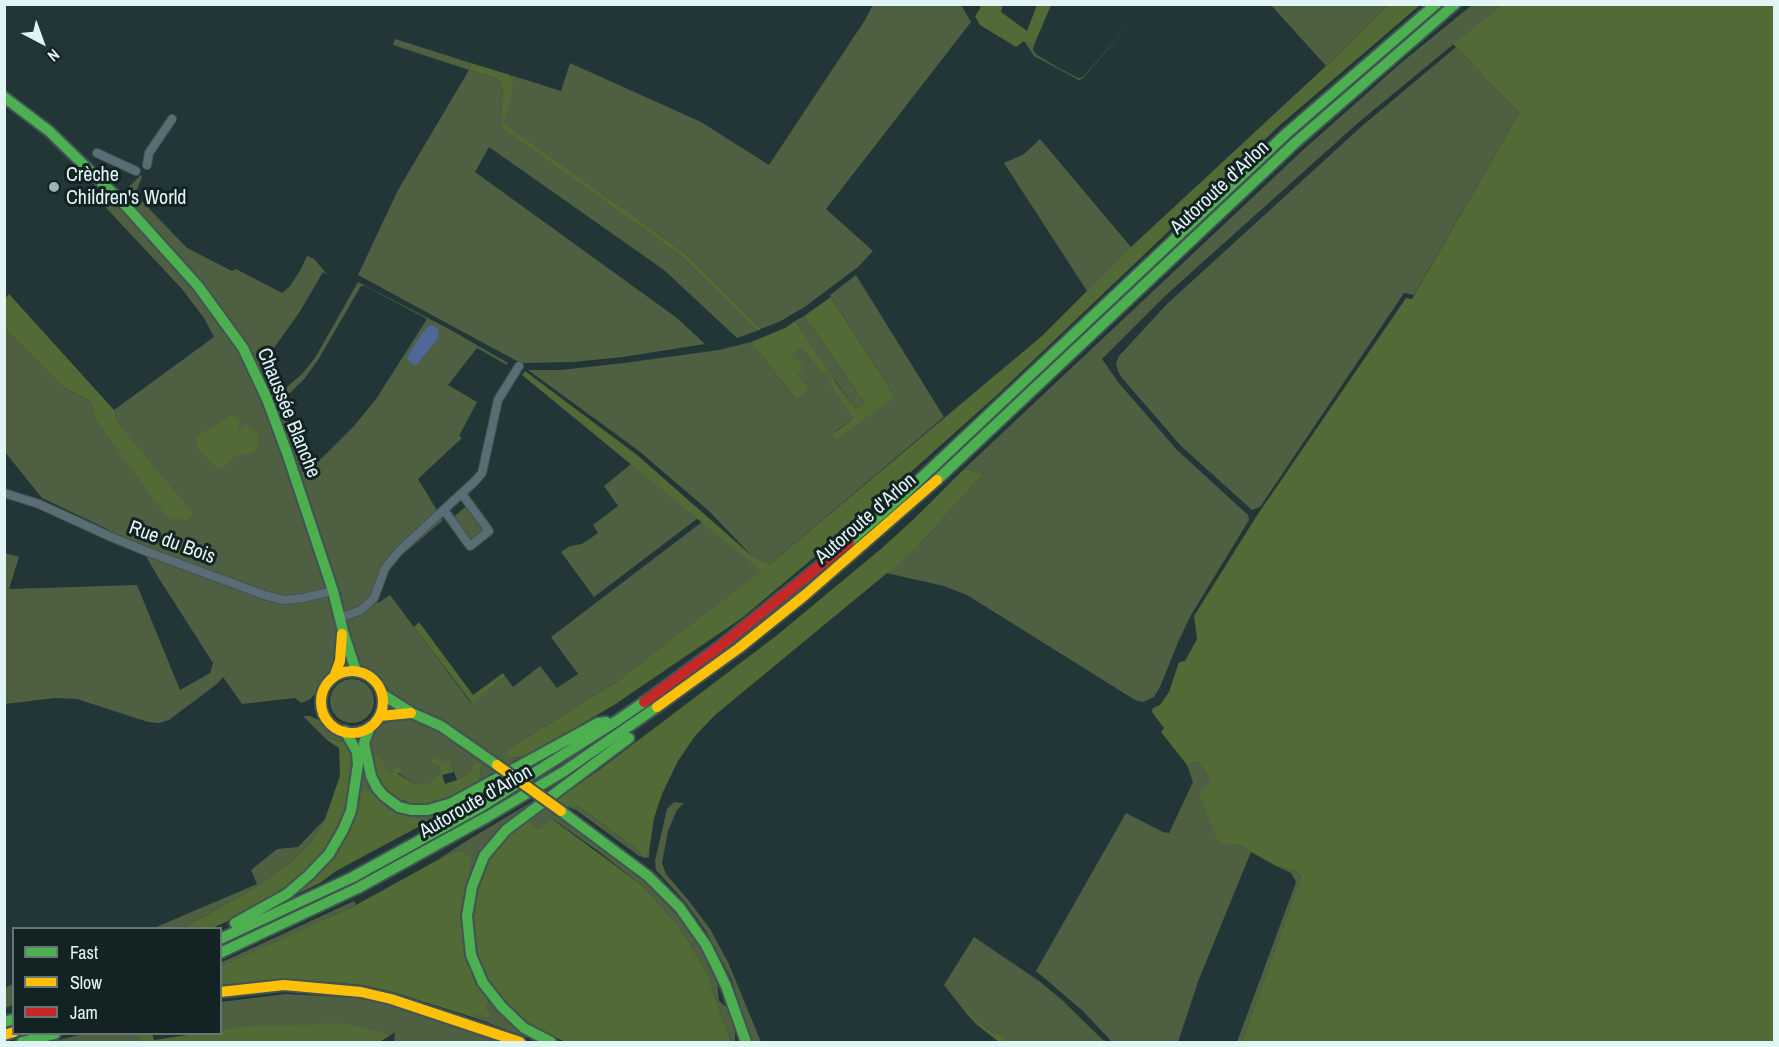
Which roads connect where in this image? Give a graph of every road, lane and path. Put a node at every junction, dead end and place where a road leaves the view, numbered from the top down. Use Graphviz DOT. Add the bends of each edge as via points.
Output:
graph roads {
  1 [pos="1436,4"];
  2 [pos="1455,4"];
  3 [pos="4,97"];
  4 [pos="172,119"];
  5 [pos="97,153"];
  6 [pos="147,165"];
  7 [pos="136,171"];
  8 [pos="519,366"];
  9 [pos="4,493"];
  10 [pos="462,494"];
  11 [pos="444,510"];
  12 [pos="333,591"];
  13 [pos="339,617"];
  14 [pos="343,631"];
  15 [pos="356,671"];
  16 [pos="334,677"];
  17 [pos="382,694"];
  18 [pos="674,696"];
  19 [pos="412,713"];
  20 [pos="380,716"];
  21 [pos="618,720"];
  22 [pos="370,727"];
  23 [pos="345,731"];
  24 [pos="222,929"];
  25 [pos="222,938"];
  26 [pos="222,952"];
  27 [pos="222,992"];
  28 [pos="740,1028"];
  29 [pos="51,1035"];
  30 [pos="22,1042"];
  31 [pos="520,1042"];
  32 [pos="551,1042"];
  33 [pos="739,1042"];
  34 [pos="746,1042"];
  1 -- 21 [label="main road, Autoroute d'Arlon" via="1287,133 884,512 774,604"];
  2 -- 18 [label="main road, Autoroute d'Arlon" via="1296,142 909,506 806,595"];
  3 -- 12 [label="main road, Chaussée Blanche" via="49,131 126,206 198,286 243,348 267,399"];
  4 -- 6 [label="street" via="149,153"];
  5 -- 7 [label="street"];
  8 -- 10 [label="street" via="498,400 482,473"];
  9 -- 12 [label="street, Rue du Bois" via="267,596 285,600"];
  10 -- 11 [label="street"];
  10 -- 11 [label="street" via="489,531 470,546"];
  11 -- 13 [label="street" via="385,568 374,598 361,610"];
  12 -- 13 [label="main road, Chaussée Blanche"];
  13 -- 14 [label="main road, Chaussée Blanche"];
  14 -- 15 [label="main road, Chaussée Blanche"];
  14 -- 16 [label="main road"];
  15 -- 16 [label="main road"];
  15 -- 17 [label="main road" via="373,678"];
  16 -- 23 [label="main road" via="324,690 322,706 330,722"];
  17 -- 19 [label="main road"];
  17 -- 20 [label="main road"];
  18 -- 26 [label="main road, Autoroute d'Arlon" via="563,772 410,861"];
  18 -- 32 [label="main road" via="652,721 506,830 484,856 472,887 467,916 471,955 483,983 524,1028"];
  19 -- 20 [label="main road"];
  19 -- 28 [label="main road, bridge" via="441,726 497,765 639,868 664,891 693,926 716,965"];
  20 -- 22 [label="main road"];
  21 -- 22 [label="main road" via="598,723 452,803 428,810 399,807 377,788 364,743"];
  21 -- 25 [label="main road, Autoroute d'Arlon" via="423,840"];
  22 -- 23 [label="main road"];
  23 -- 24 [label="main road" via="357,752 355,792 351,812 329,854 287,894"];
  27 -- 31 [label="main road" via="284,985 361,992"];
  28 -- 33 [label="main road"];
  28 -- 34 [label="main road"];
  29 -- 30 [label="main road"];
}
